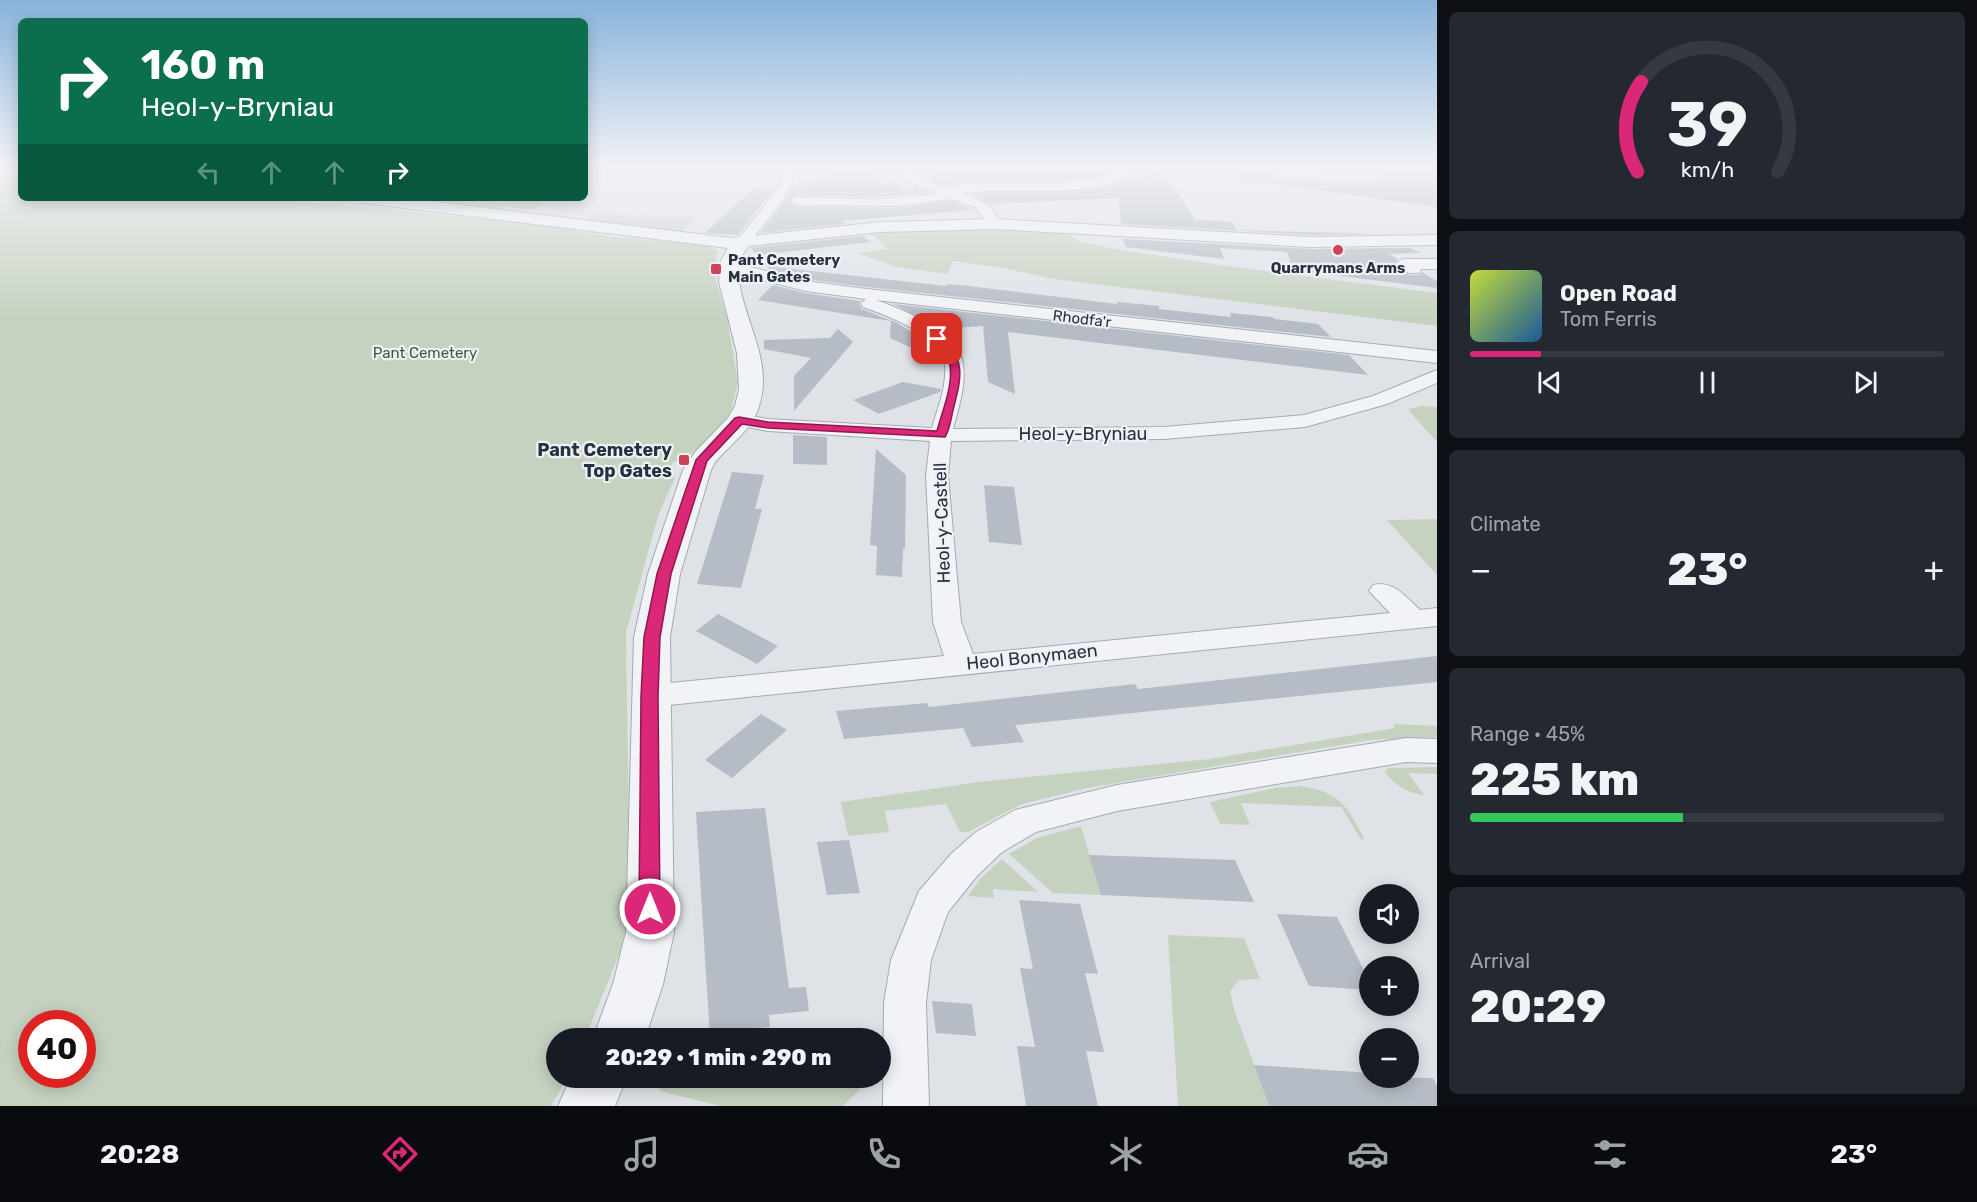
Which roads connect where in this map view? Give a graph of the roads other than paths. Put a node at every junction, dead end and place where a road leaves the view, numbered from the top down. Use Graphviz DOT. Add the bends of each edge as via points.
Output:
graph roads {
  1 [pos="483,217"];
  2 [pos="764,217"];
  3 [pos="991,217"];
  4 [pos="995,224"];
  5 [pos="1432,243"];
  6 [pos="735,256"];
  7 [pos="1437,264"];
  8 [pos="1414,270"];
  9 [pos="858,293"];
  10 [pos="1381,352"];
  11 [pos="1437,357"];
  12 [pos="1429,379"];
  13 [pos="739,420"];
  14 [pos="941,435"];
  15 [pos="1382,591"];
  16 [pos="1426,618"];
  17 [pos="962,664"];
  18 [pos="650,696"];
  19 [pos="1437,751"];
  20 [pos="623,1028"];
  21 [pos="595,1088"];
  22 [pos="586,1106"];
  23 [pos="906,1106"];
  1 -- 6 [label="street"];
  2 -- 6 [label="street"];
  3 -- 4 [label="street"];
  4 -- 5 [label="street" via="1310,242"];
  4 -- 6 [label="street" via="843,229"];
  6 -- 9 [label="street, Rhodfa'r" via="742,270 806,286"];
  6 -- 13 [label="street" via="729,282 752,370 749,404"];
  7 -- 8 [label="street" via="1403,264"];
  9 -- 10 [label="street, Rhodfa'r"];
  9 -- 14 [label="street, Heol-y-Castell" via="860,299 922,327 948,349 954,362 954,387"];
  10 -- 11 [label="street, Rhodfa'r"];
  10 -- 12 [label="street, Heol-y-Bryniau"];
  12 -- 14 [label="street, Heol-y-Bryniau" via="1380,400 1305,421 1164,433"];
  13 -- 14 [label="street, Heol-y-Bryniau"];
  13 -- 18 [label="street" via="702,460 681,518 664,574 652,637"];
  14 -- 17 [label="street, Heol-y-Castell" via="937,476 947,622"];
  15 -- 16 [label="street, Heol Bonymaen"];
  16 -- 17 [label="street, Heol Bonymaen"];
  17 -- 18 [label="street, Heol Bonymaen"];
  18 -- 20 [label="street" via="650,932"];
  19 -- 23 [label="street" via="1406,750 1117,798 1027,820 989,842 932,903 911,960 905,1003"];
  21 -- 22 [label="street"];
}
